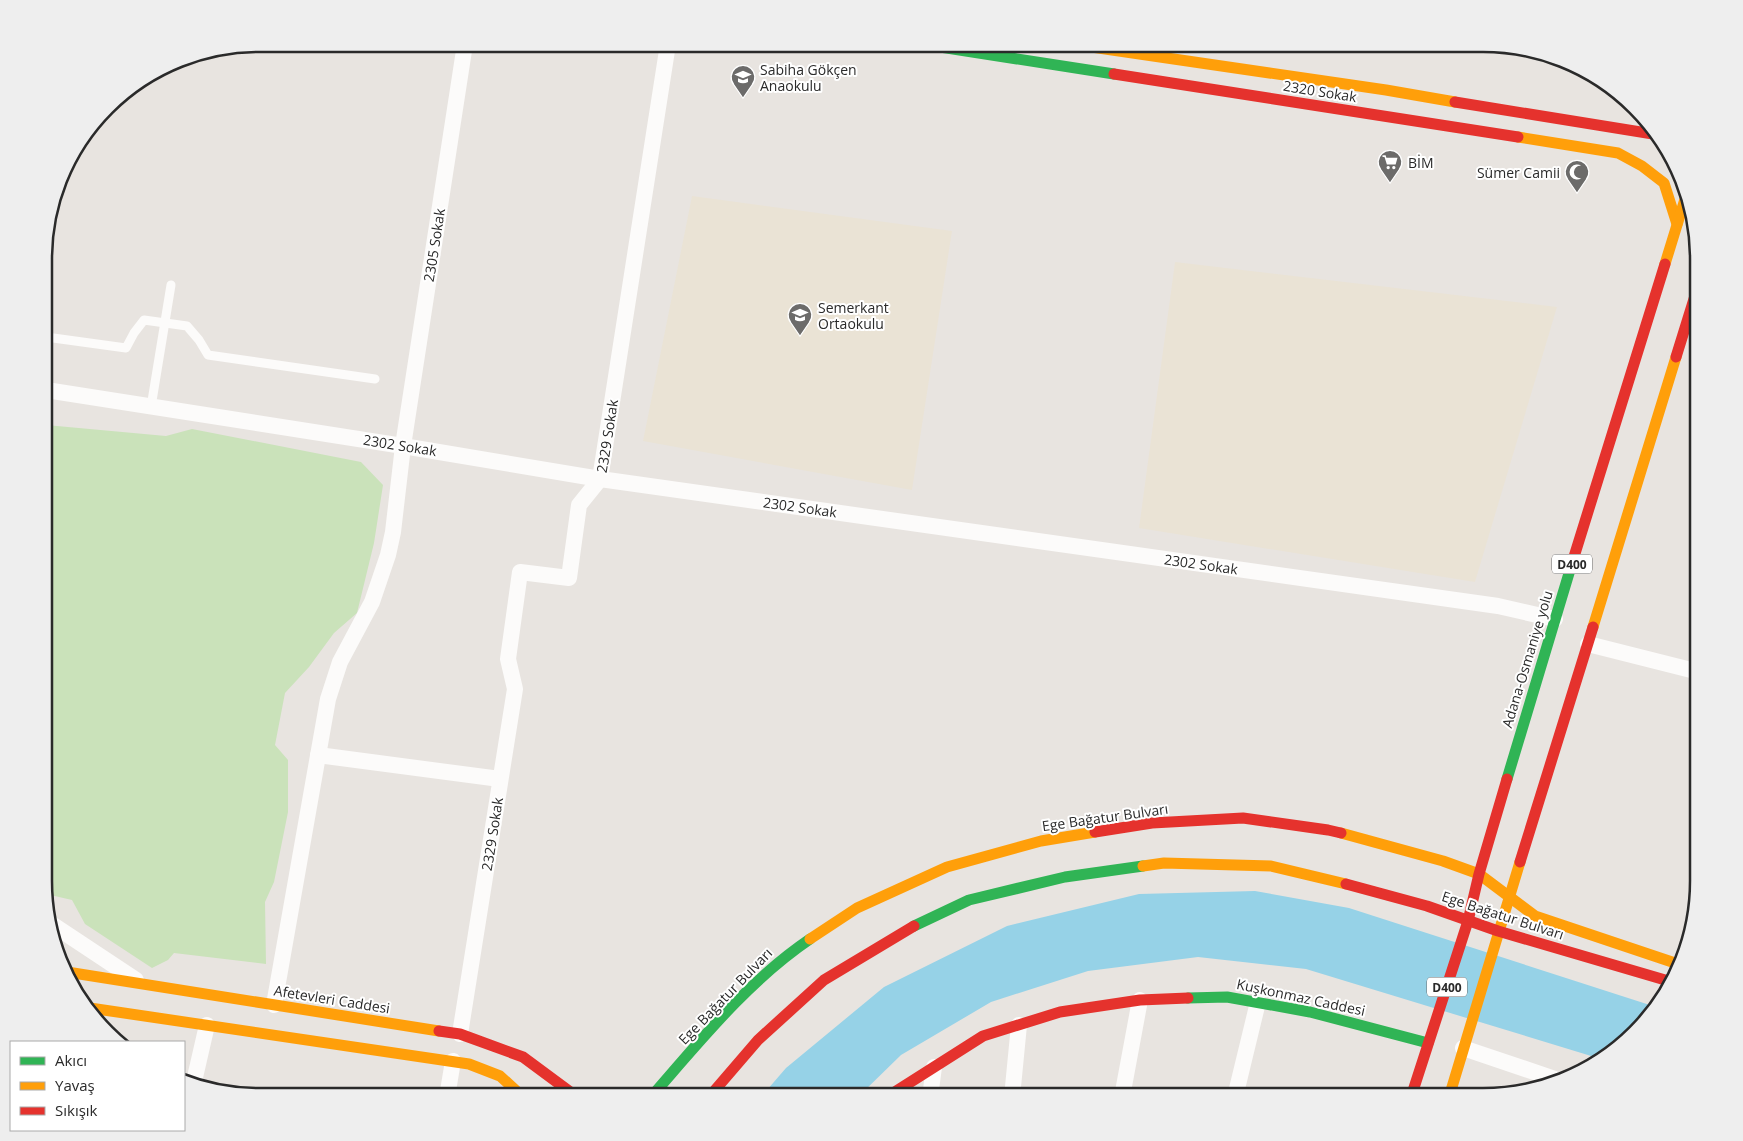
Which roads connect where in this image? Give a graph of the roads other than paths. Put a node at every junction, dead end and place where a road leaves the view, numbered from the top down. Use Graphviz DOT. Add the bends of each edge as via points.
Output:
graph roads {
  1 [pos="464,52"];
  2 [pos="667,52"];
  3 [pos="999,52"];
  4 [pos="1101,52"];
  5 [pos="1165,52"];
  6 [pos="1164,69"];
  7 [pos="1191,69"];
  8 [pos="1648,134"];
  9 [pos="1683,206"];
  10 [pos="1677,224"];
  11 [pos="171,285"];
  12 [pos="1690,312"];
  13 [pos="165,322"];
  14 [pos="52,338"];
  15 [pos="375,380"];
  16 [pos="52,391"];
  17 [pos="152,407"];
  18 [pos="403,446"];
  19 [pos="600,479"];
  20 [pos="1555,619"];
  21 [pos="1588,644"];
  22 [pos="1690,670"];
  23 [pos="318,755"];
  24 [pos="500,779"];
  25 [pos="1479,874"];
  26 [pos="1510,896"];
  27 [pos="1467,926"];
  28 [pos="58,928"];
  29 [pos="1497,935"];
  30 [pos="1674,963"];
  31 [pos="74,973"];
  32 [pos="1665,980"];
  33 [pos="143,984"];
  34 [pos="1140,1000"];
  35 [pos="1258,1002"];
  36 [pos="274,1005"];
  37 [pos="97,1009"];
  38 [pos="207,1025"];
  39 [pos="1020,1025"];
  40 [pos="460,1034"];
  41 [pos="1428,1043"];
  42 [pos="1463,1048"];
  43 [pos="453,1062"];
  44 [pos="934,1067"];
  45 [pos="195,1078"];
  46 [pos="1551,1078"];
  47 [pos="449,1088"];
  48 [pos="513,1088"];
  49 [pos="565,1088"];
  50 [pos="659,1088"];
  51 [pos="717,1088"];
  52 [pos="901,1088"];
  53 [pos="931,1088"];
  54 [pos="1013,1088"];
  55 [pos="1124,1088"];
  56 [pos="1237,1088"];
  57 [pos="1414,1088"];
  58 [pos="1452,1088"];
  1 -- 18 [label="street, 2305 Sokak"];
  2 -- 19 [label="street, 2329 Sokak"];
  3 -- 6 [label="main road, 2320 Sokak"];
  4 -- 6 [label="main road, 2320 Sokak"];
  5 -- 6 [label="main road"];
  6 -- 7 [label="main road, 2320 Sokak"];
  6 -- 7 [label="main road, 2320 Sokak"];
  7 -- 8 [label="main road, 2320 Sokak" via="1386,90"];
  7 -- 10 [label="main road, 2320 Sokak" via="1618,154 1642,166 1664,183"];
  9 -- 10 [label="main road, Adana-Osmaniye yolu / D400"];
  10 -- 20 [label="main road, Adana-Osmaniye yolu / D400"];
  11 -- 13 [label="lane"];
  12 -- 21 [label="main road, D400"];
  13 -- 14 [label="lane" via="144,320 126,348"];
  13 -- 15 [label="lane" via="187,326 208,355"];
  13 -- 17 [label="lane"];
  16 -- 17 [label="street, 2302 Sokak"];
  17 -- 18 [label="street, 2302 Sokak"];
  18 -- 19 [label="street, 2302 Sokak"];
  18 -- 23 [label="street, 2305 Sokak" via="388,556 372,602 333,680"];
  19 -- 20 [label="street, 2302 Sokak" via="1498,606"];
  19 -- 24 [label="street, 2329 Sokak" via="579,506 569,578 520,572 508,659 514,689"];
  20 -- 25 [label="main road, Adana-Osmaniye yolu / D400"];
  21 -- 22 [label="street"];
  21 -- 26 [label="main road, D400"];
  23 -- 24 [label="street"];
  23 -- 36 [label="street, 2305 Sokak"];
  24 -- 40 [label="street, 2329 Sokak"];
  25 -- 26 [label="main road, Ege Bağatur Bulvarı"];
  25 -- 27 [label="main road, Adana-Osmaniye yolu / D400"];
  25 -- 50 [label="main road, Ege Bağatur Bulvarı" via="1328,830 1243,818 1152,823 1041,840 947,867 857,908 785,956 724,1015"];
  26 -- 29 [label="main road, D400"];
  26 -- 30 [label="main road, Ege Bağatur Bulvarı" via="1535,916"];
  27 -- 29 [label="main road, Ege Bağatur Bulvarı"];
  27 -- 41 [label="main road, Adana-Osmaniye yolu / D400"];
  27 -- 51 [label="main road, Ege Bağatur Bulvarı" via="1428,906 1271,866 1164,863 1064,877 969,900 909,928 824,980 758,1040"];
  28 -- 33 [label="street"];
  29 -- 32 [label="main road, Ege Bağatur Bulvarı"];
  29 -- 42 [label="main road, D400"];
  31 -- 33 [label="main road, Afetevleri Caddesi"];
  33 -- 36 [label="main road, Afetevleri Caddesi"];
  34 -- 35 [label="main road, Kuşkonmaz Caddesi" via="1227,997"];
  34 -- 39 [label="main road, Kuşkonmaz Caddesi" via="1060,1012"];
  34 -- 55 [label="street"];
  35 -- 41 [label="main road, Kuşkonmaz Caddesi"];
  35 -- 56 [label="street"];
  36 -- 40 [label="main road, Afetevleri Caddesi"];
  37 -- 38 [label="main road"];
  38 -- 43 [label="main road"];
  38 -- 45 [label="street"];
  39 -- 44 [label="main road, Kuşkonmaz Caddesi" via="983,1036"];
  39 -- 54 [label="street"];
  40 -- 49 [label="main road, Afetevleri Caddesi" via="523,1057"];
  41 -- 57 [label="main road, D400"];
  42 -- 46 [label="street"];
  42 -- 58 [label="main road, D400"];
  43 -- 47 [label="street"];
  43 -- 48 [label="main road" via="470,1064 500,1076"];
  44 -- 52 [label="main road, Kuşkonmaz Caddesi"];
  44 -- 53 [label="street"];
}
